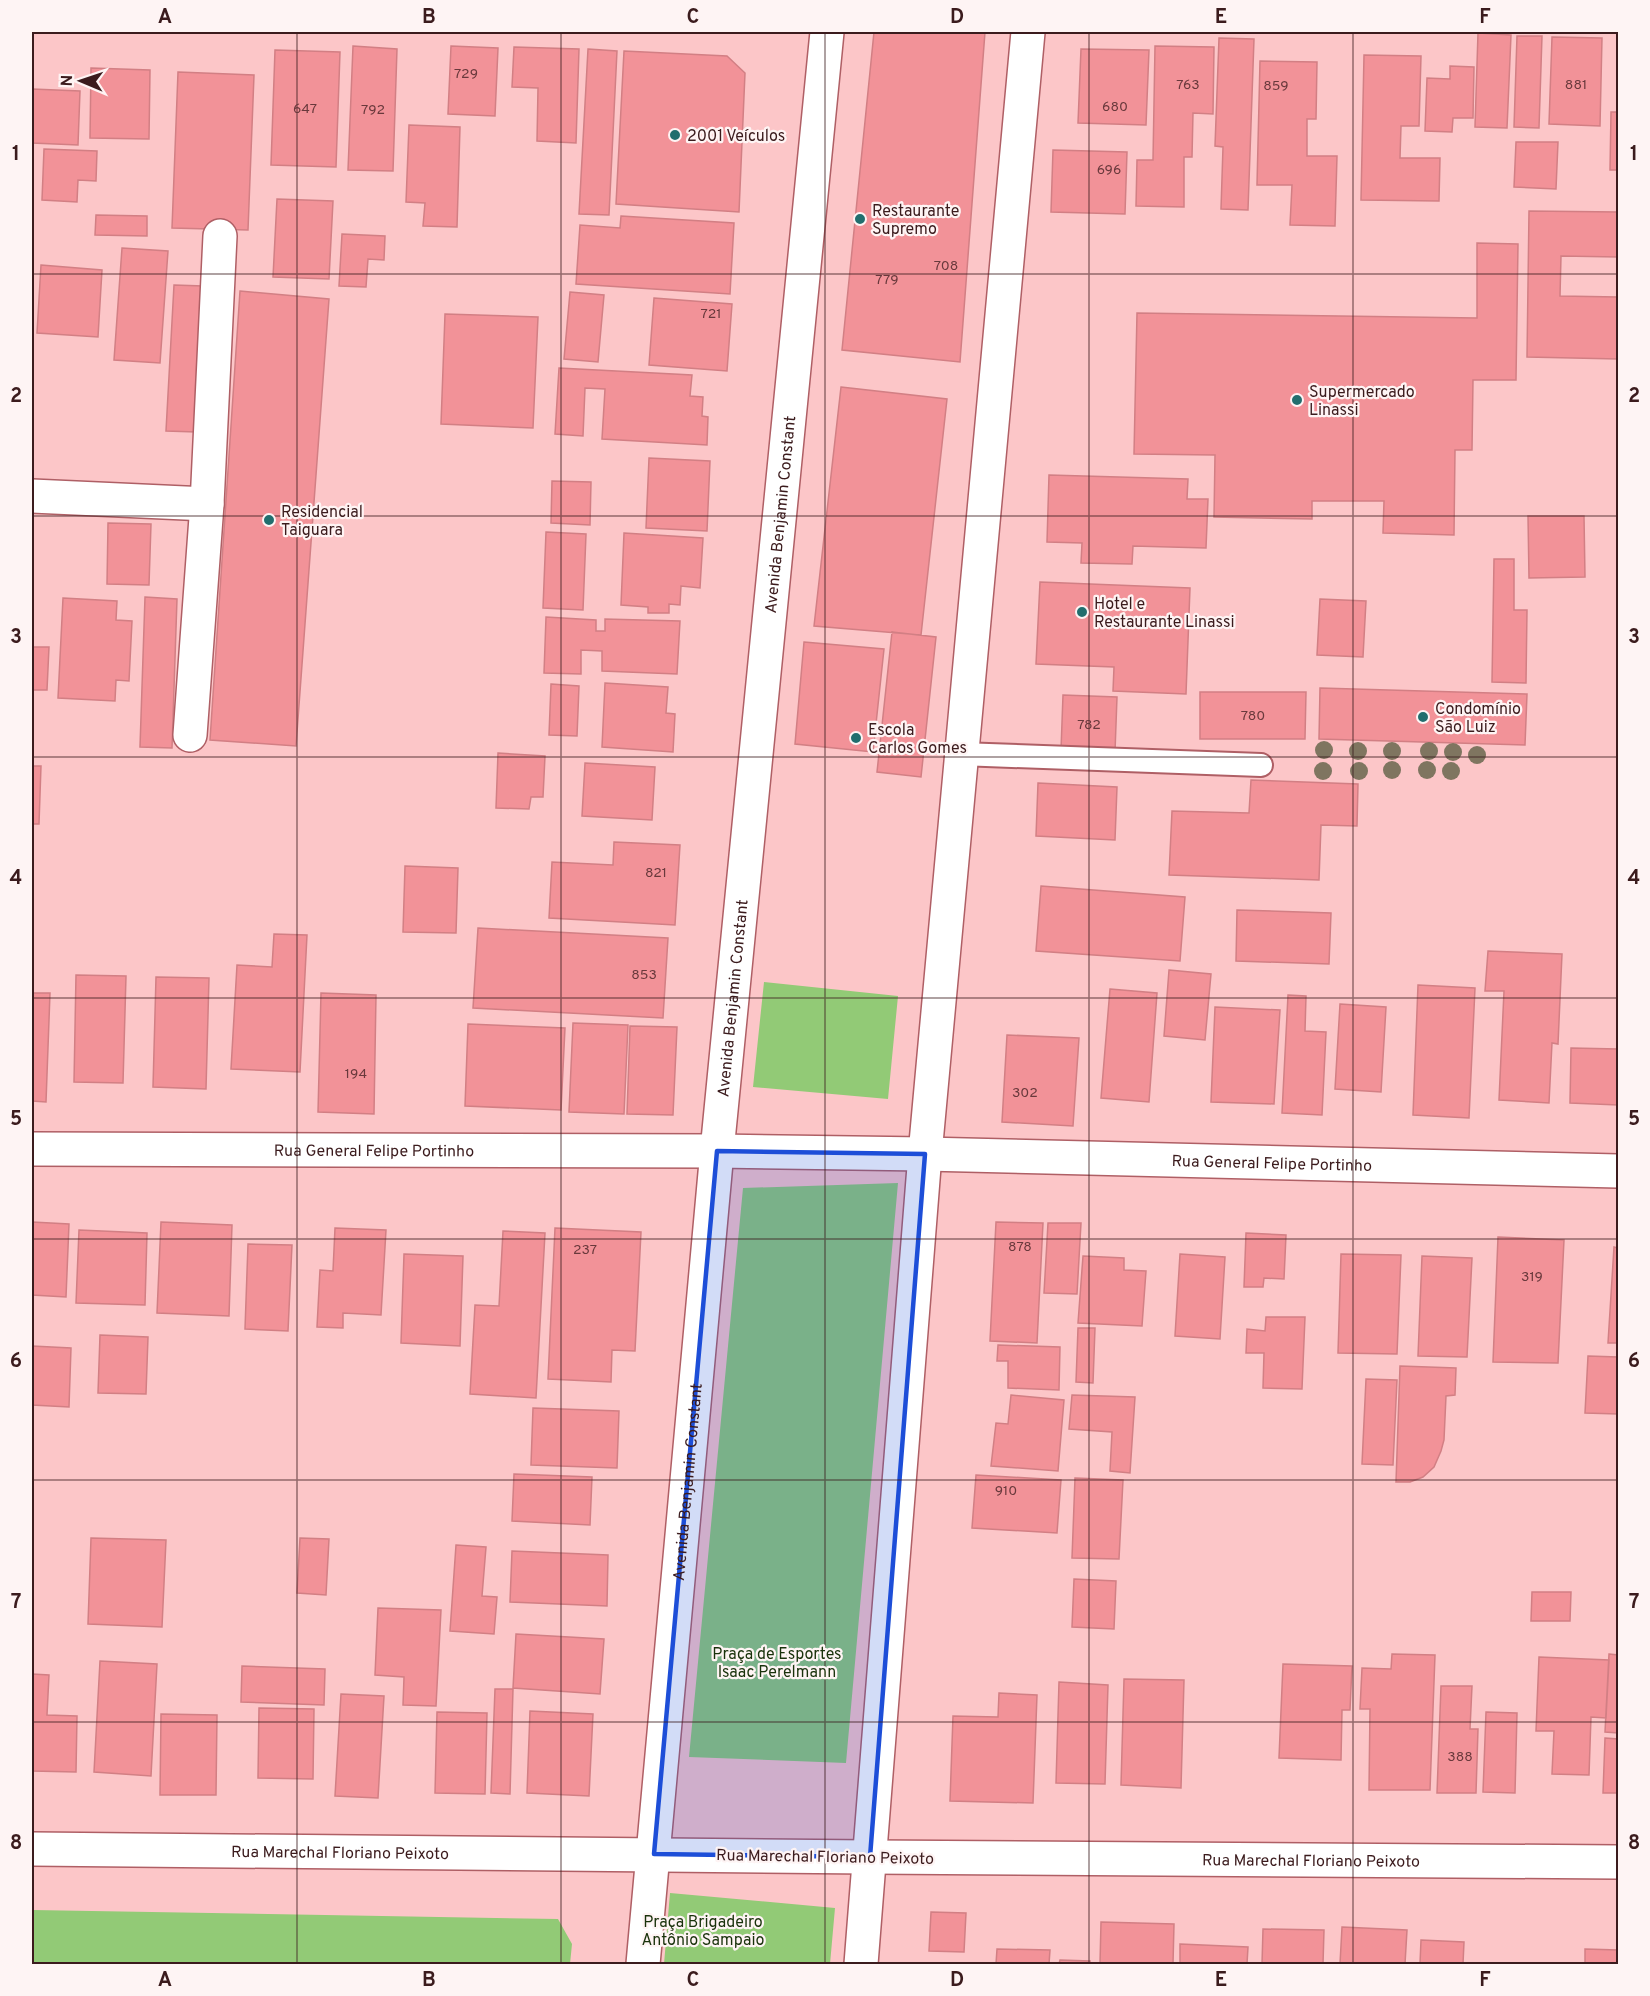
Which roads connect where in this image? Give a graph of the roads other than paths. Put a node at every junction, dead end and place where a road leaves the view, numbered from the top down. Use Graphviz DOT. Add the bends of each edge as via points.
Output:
graph roads {
  1 [pos="827,32"];
  2 [pos="1028,32"];
  3 [pos="220,236"];
  4 [pos="32,496"];
  5 [pos="207,504"];
  6 [pos="190,735"];
  7 [pos="960,754"];
  8 [pos="1261,765"];
  9 [pos="32,1149"];
  10 [pos="717,1151"];
  11 [pos="925,1154"];
  12 [pos="1618,1171"];
  13 [pos="32,1850"];
  14 [pos="654,1854"];
  15 [pos="870,1857"];
  16 [pos="1618,1862"];
  17 [pos="642,1965"];
  18 [pos="861,1965"];
  1 -- 10 [label="main road, Avenida Benjamin Constant"];
  2 -- 7 [label="main road"];
  3 -- 5 [label="main road"];
  4 -- 5 [label="main road"];
  5 -- 6 [label="main road"];
  7 -- 8 [label="lane"];
  7 -- 11 [label="main road"];
  9 -- 10 [label="main road, Rua General Felipe Portinho"];
  10 -- 11 [label="main road, Rua General Felipe Portinho"];
  10 -- 14 [label="main road, Avenida Benjamin Constant"];
  11 -- 12 [label="main road, Rua General Felipe Portinho"];
  11 -- 15 [label="main road"];
  13 -- 14 [label="main road, Rua Marechal Floriano Peixoto"];
  14 -- 15 [label="main road, Rua Marechal Floriano Peixoto"];
  14 -- 17 [label="main road, Avenida Benjamin Constant"];
  15 -- 16 [label="main road, Rua Marechal Floriano Peixoto"];
  15 -- 18 [label="main road"];
}
